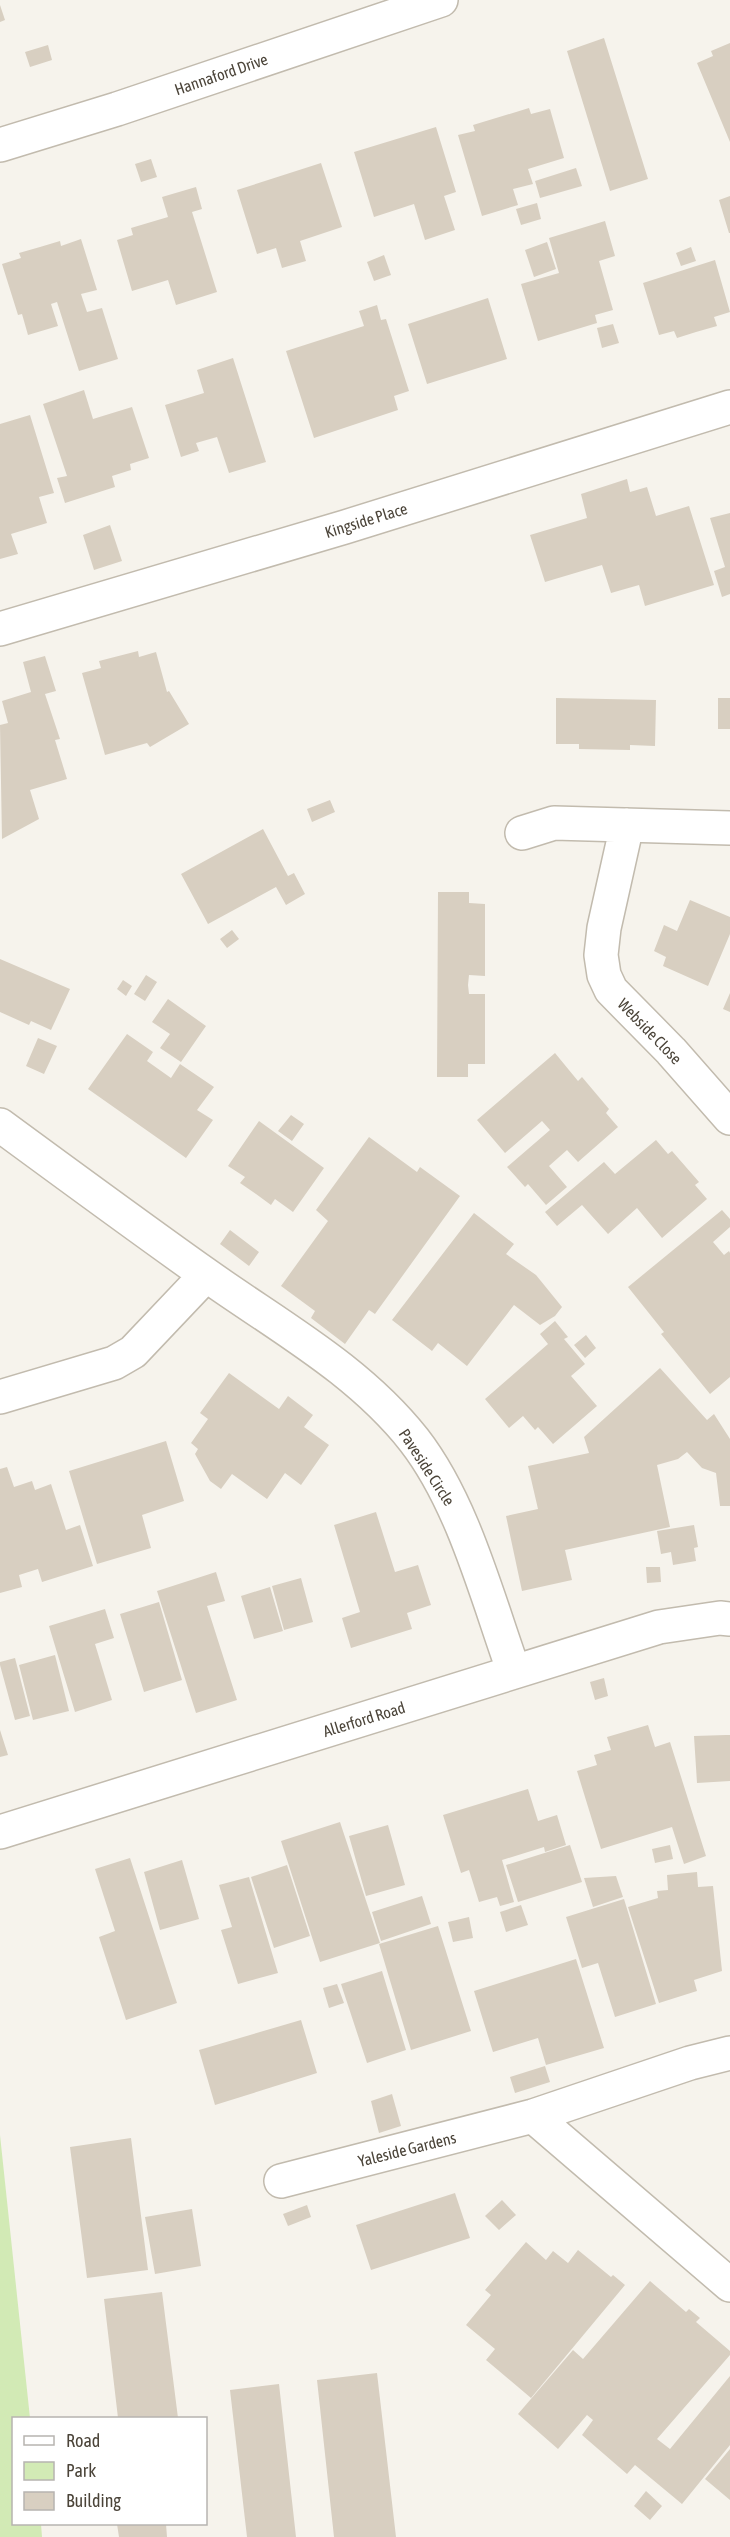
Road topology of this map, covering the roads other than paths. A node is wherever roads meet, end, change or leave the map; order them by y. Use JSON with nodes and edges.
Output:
{"nodes":[{"id":1,"x":441,"y":0,"type":"edge"},
{"id":2,"x":0,"y":145,"type":"edge"},
{"id":3,"x":730,"y":407,"type":"edge"},
{"id":4,"x":0,"y":629,"type":"edge"},
{"id":5,"x":627,"y":825,"type":"junction"},
{"id":6,"x":730,"y":828,"type":"edge"},
{"id":7,"x":522,"y":833,"type":"dead end"},
{"id":8,"x":730,"y":1118,"type":"edge"},
{"id":9,"x":0,"y":1125,"type":"edge"},
{"id":10,"x":206,"y":1275,"type":"junction"},
{"id":11,"x":0,"y":1397,"type":"edge"},
{"id":12,"x":730,"y":1619,"type":"edge"},
{"id":13,"x":514,"y":1672,"type":"junction"},
{"id":14,"x":0,"y":1832,"type":"edge"},
{"id":15,"x":730,"y":2053,"type":"edge"},
{"id":16,"x":533,"y":2116,"type":"junction"},
{"id":17,"x":281,"y":2181,"type":"dead end"},
{"id":18,"x":730,"y":2285,"type":"edge"}],
"edges":[{"from":1,"to":2,"type":"street","name":"Hannaford Drive"},
{"from":3,"to":4,"type":"street","name":"Kingside Place"},
{"from":5,"to":6,"type":"street"},
{"from":5,"to":7,"type":"street"},
{"from":5,"to":8,"type":"street","name":"Webside Close"},
{"from":9,"to":10,"type":"street","name":"Paveside Circle"},
{"from":10,"to":11,"type":"street"},
{"from":10,"to":13,"type":"street","name":"Paveside Circle"},
{"from":12,"to":13,"type":"street","name":"Allerford Road"},
{"from":13,"to":14,"type":"street","name":"Allerford Road"},
{"from":15,"to":16,"type":"street","name":"Yaleside Gardens"},
{"from":16,"to":17,"type":"street","name":"Yaleside Gardens"},
{"from":16,"to":18,"type":"street"}]}
